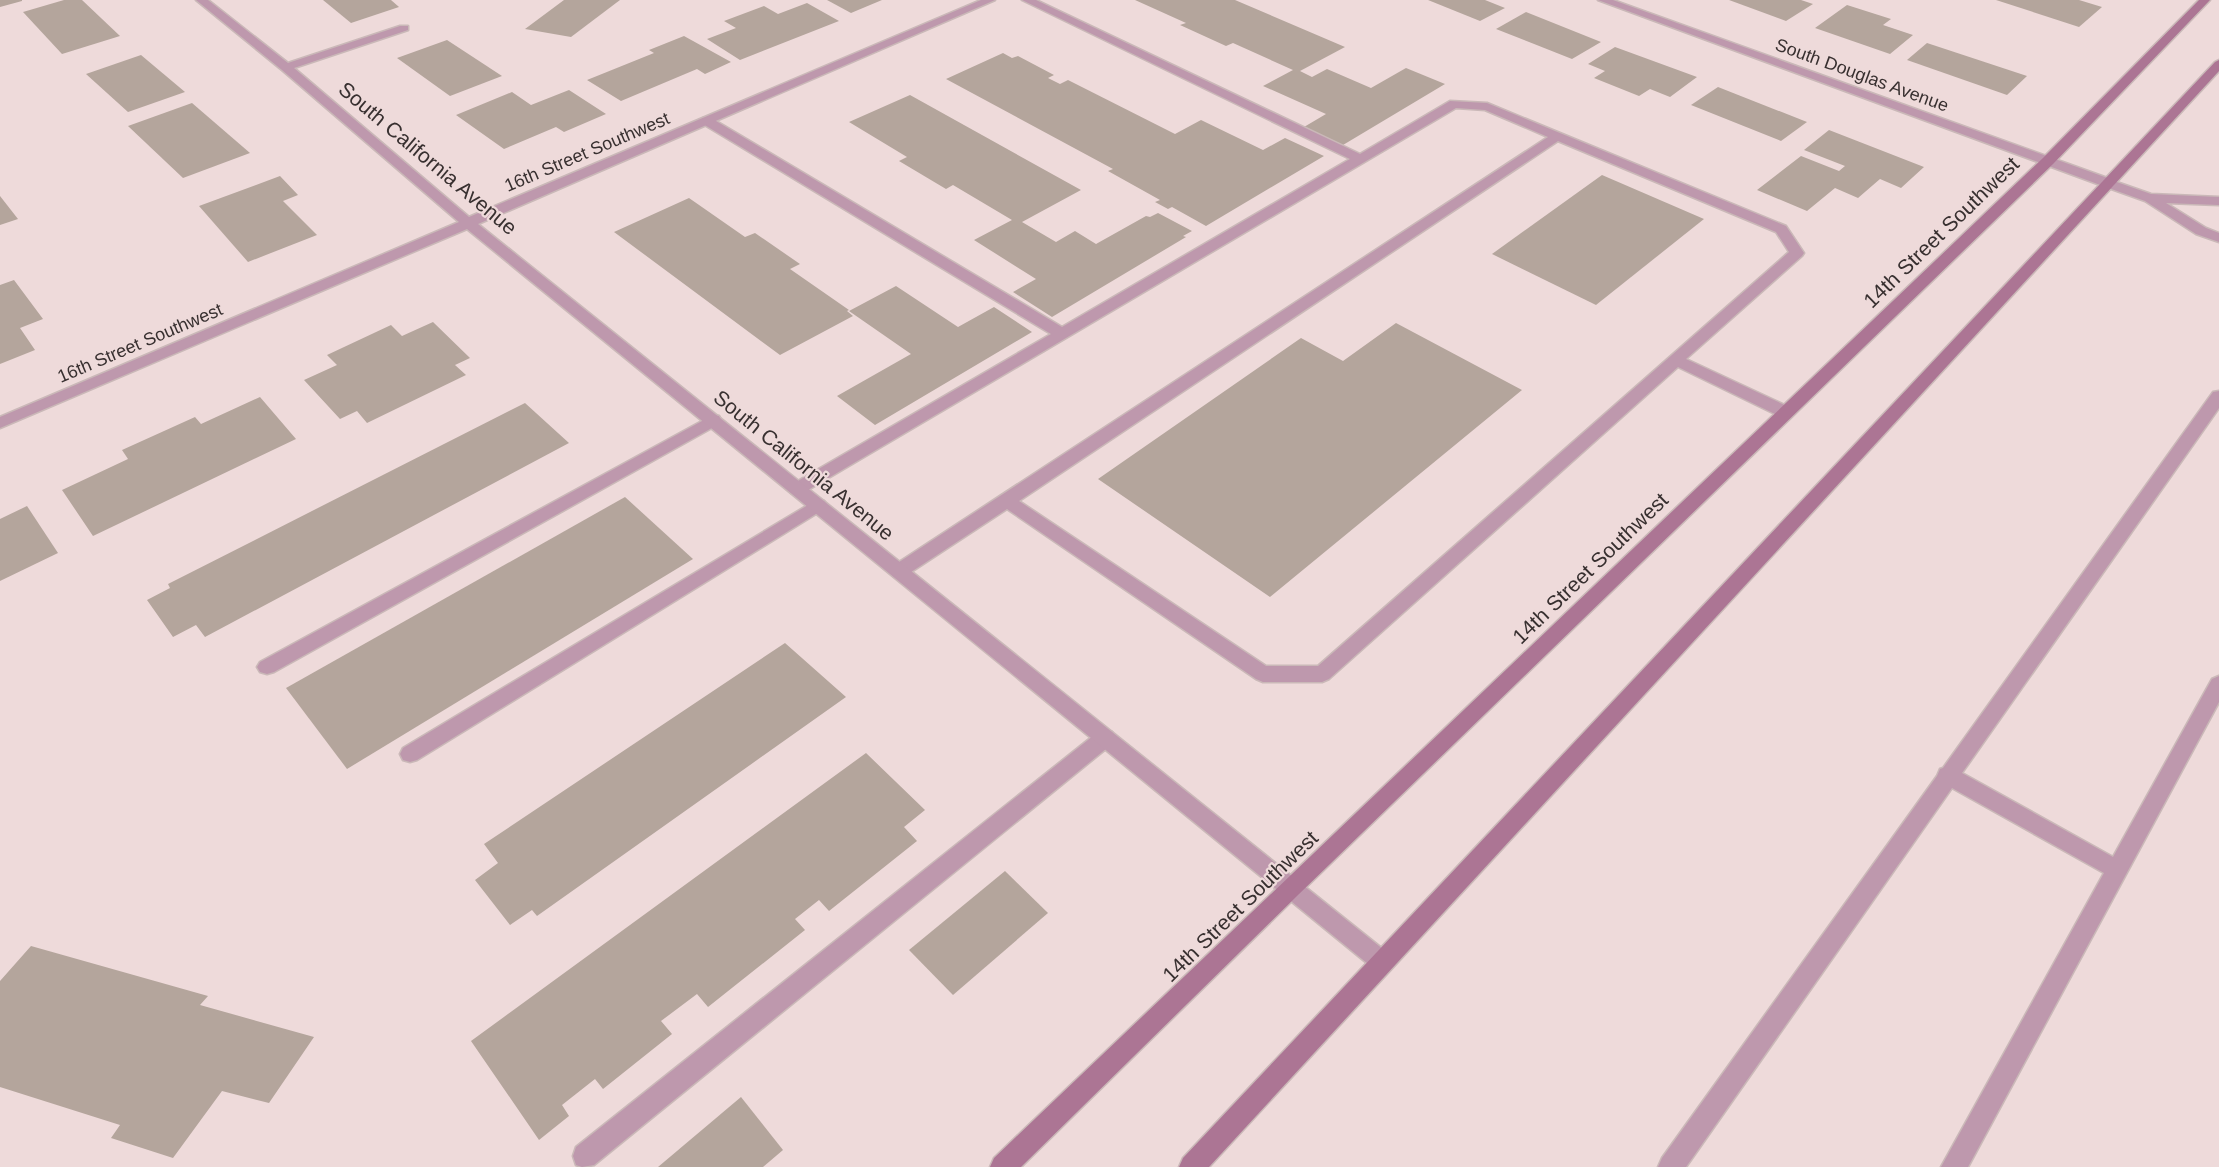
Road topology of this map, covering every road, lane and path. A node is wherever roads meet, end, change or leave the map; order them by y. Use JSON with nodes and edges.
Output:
{"nodes":[{"id":1,"x":201,"y":0,"type":"edge"},
{"id":2,"x":990,"y":0,"type":"edge"},
{"id":3,"x":1027,"y":0,"type":"edge"},
{"id":4,"x":1603,"y":0,"type":"edge"},
{"id":5,"x":2200,"y":1,"type":"edge"},
{"id":6,"x":404,"y":28,"type":"dead end"},
{"id":7,"x":2219,"y":64,"type":"edge"},
{"id":8,"x":286,"y":68,"type":"junction"},
{"id":9,"x":707,"y":121,"type":"junction"},
{"id":10,"x":1557,"y":136,"type":"junction"},
{"id":11,"x":1360,"y":159,"type":"junction"},
{"id":12,"x":2048,"y":161,"type":"junction"},
{"id":13,"x":2108,"y":183,"type":"junction"},
{"id":14,"x":2150,"y":198,"type":"junction"},
{"id":15,"x":2219,"y":201,"type":"edge"},
{"id":16,"x":468,"y":223,"type":"junction"},
{"id":17,"x":2219,"y":238,"type":"edge"},
{"id":18,"x":1062,"y":334,"type":"junction"},
{"id":19,"x":1675,"y":360,"type":"junction"},
{"id":20,"x":2219,"y":396,"type":"edge"},
{"id":21,"x":1785,"y":412,"type":"junction"},
{"id":22,"x":713,"y":420,"type":"junction"},
{"id":23,"x":0,"y":423,"type":"edge"},
{"id":24,"x":797,"y":489,"type":"junction"},
{"id":25,"x":1007,"y":501,"type":"junction"},
{"id":26,"x":818,"y":505,"type":"junction"},
{"id":27,"x":899,"y":571,"type":"junction"},
{"id":28,"x":267,"y":667,"type":"dead end"},
{"id":29,"x":2219,"y":684,"type":"edge"},
{"id":30,"x":1105,"y":738,"type":"junction"},
{"id":31,"x":410,"y":753,"type":"dead end"},
{"id":32,"x":1947,"y":776,"type":"junction"},
{"id":33,"x":2117,"y":870,"type":"junction"},
{"id":34,"x":1290,"y":888,"type":"junction"},
{"id":35,"x":1381,"y":961,"type":"junction"},
{"id":36,"x":585,"y":1156,"type":"dead end"},
{"id":37,"x":1003,"y":1167,"type":"edge"},
{"id":38,"x":1192,"y":1167,"type":"edge"},
{"id":39,"x":1671,"y":1167,"type":"edge"},
{"id":40,"x":1954,"y":1167,"type":"edge"}],
"edges":[{"from":1,"to":8,"type":"street","name":"South California Avenue"},
{"from":2,"to":9,"type":"street","name":"16th Street Southwest"},
{"from":3,"to":11,"type":"street"},
{"from":4,"to":12,"type":"street","name":"South Douglas Avenue"},
{"from":5,"to":12,"type":"main road","name":"14th Street Southwest"},
{"from":6,"to":8,"type":"street"},
{"from":7,"to":13,"type":"main road"},
{"from":8,"to":16,"type":"street","name":"South California Avenue"},
{"from":9,"to":16,"type":"street","name":"16th Street Southwest"},
{"from":9,"to":18,"type":"street"},
{"from":10,"to":11,"type":"street"},
{"from":10,"to":19,"type":"street"},
{"from":10,"to":25,"type":"street"},
{"from":11,"to":18,"type":"street"},
{"from":12,"to":13,"type":"street","name":"South Douglas Avenue"},
{"from":12,"to":21,"type":"main road","name":"14th Street Southwest"},
{"from":13,"to":14,"type":"street","name":"South Douglas Avenue"},
{"from":13,"to":35,"type":"main road"},
{"from":14,"to":15,"type":"street"},
{"from":14,"to":17,"type":"street"},
{"from":16,"to":22,"type":"street","name":"South California Avenue"},
{"from":16,"to":23,"type":"street","name":"16th Street Southwest"},
{"from":18,"to":24,"type":"street"},
{"from":19,"to":21,"type":"street"},
{"from":19,"to":25,"type":"street"},
{"from":20,"to":32,"type":"street"},
{"from":21,"to":34,"type":"main road","name":"14th Street Southwest"},
{"from":22,"to":24,"type":"street","name":"South California Avenue"},
{"from":22,"to":28,"type":"street"},
{"from":24,"to":26,"type":"street","name":"South California Avenue"},
{"from":25,"to":27,"type":"street"},
{"from":26,"to":27,"type":"street","name":"South California Avenue"},
{"from":26,"to":31,"type":"street"},
{"from":27,"to":30,"type":"street","name":"South California Avenue"},
{"from":29,"to":33,"type":"street"},
{"from":30,"to":34,"type":"street","name":"South California Avenue"},
{"from":30,"to":36,"type":"street"},
{"from":32,"to":33,"type":"street"},
{"from":32,"to":39,"type":"street"},
{"from":33,"to":40,"type":"street"},
{"from":34,"to":35,"type":"street","name":"South California Avenue"},
{"from":34,"to":37,"type":"main road","name":"14th Street Southwest"},
{"from":35,"to":38,"type":"main road"}]}
